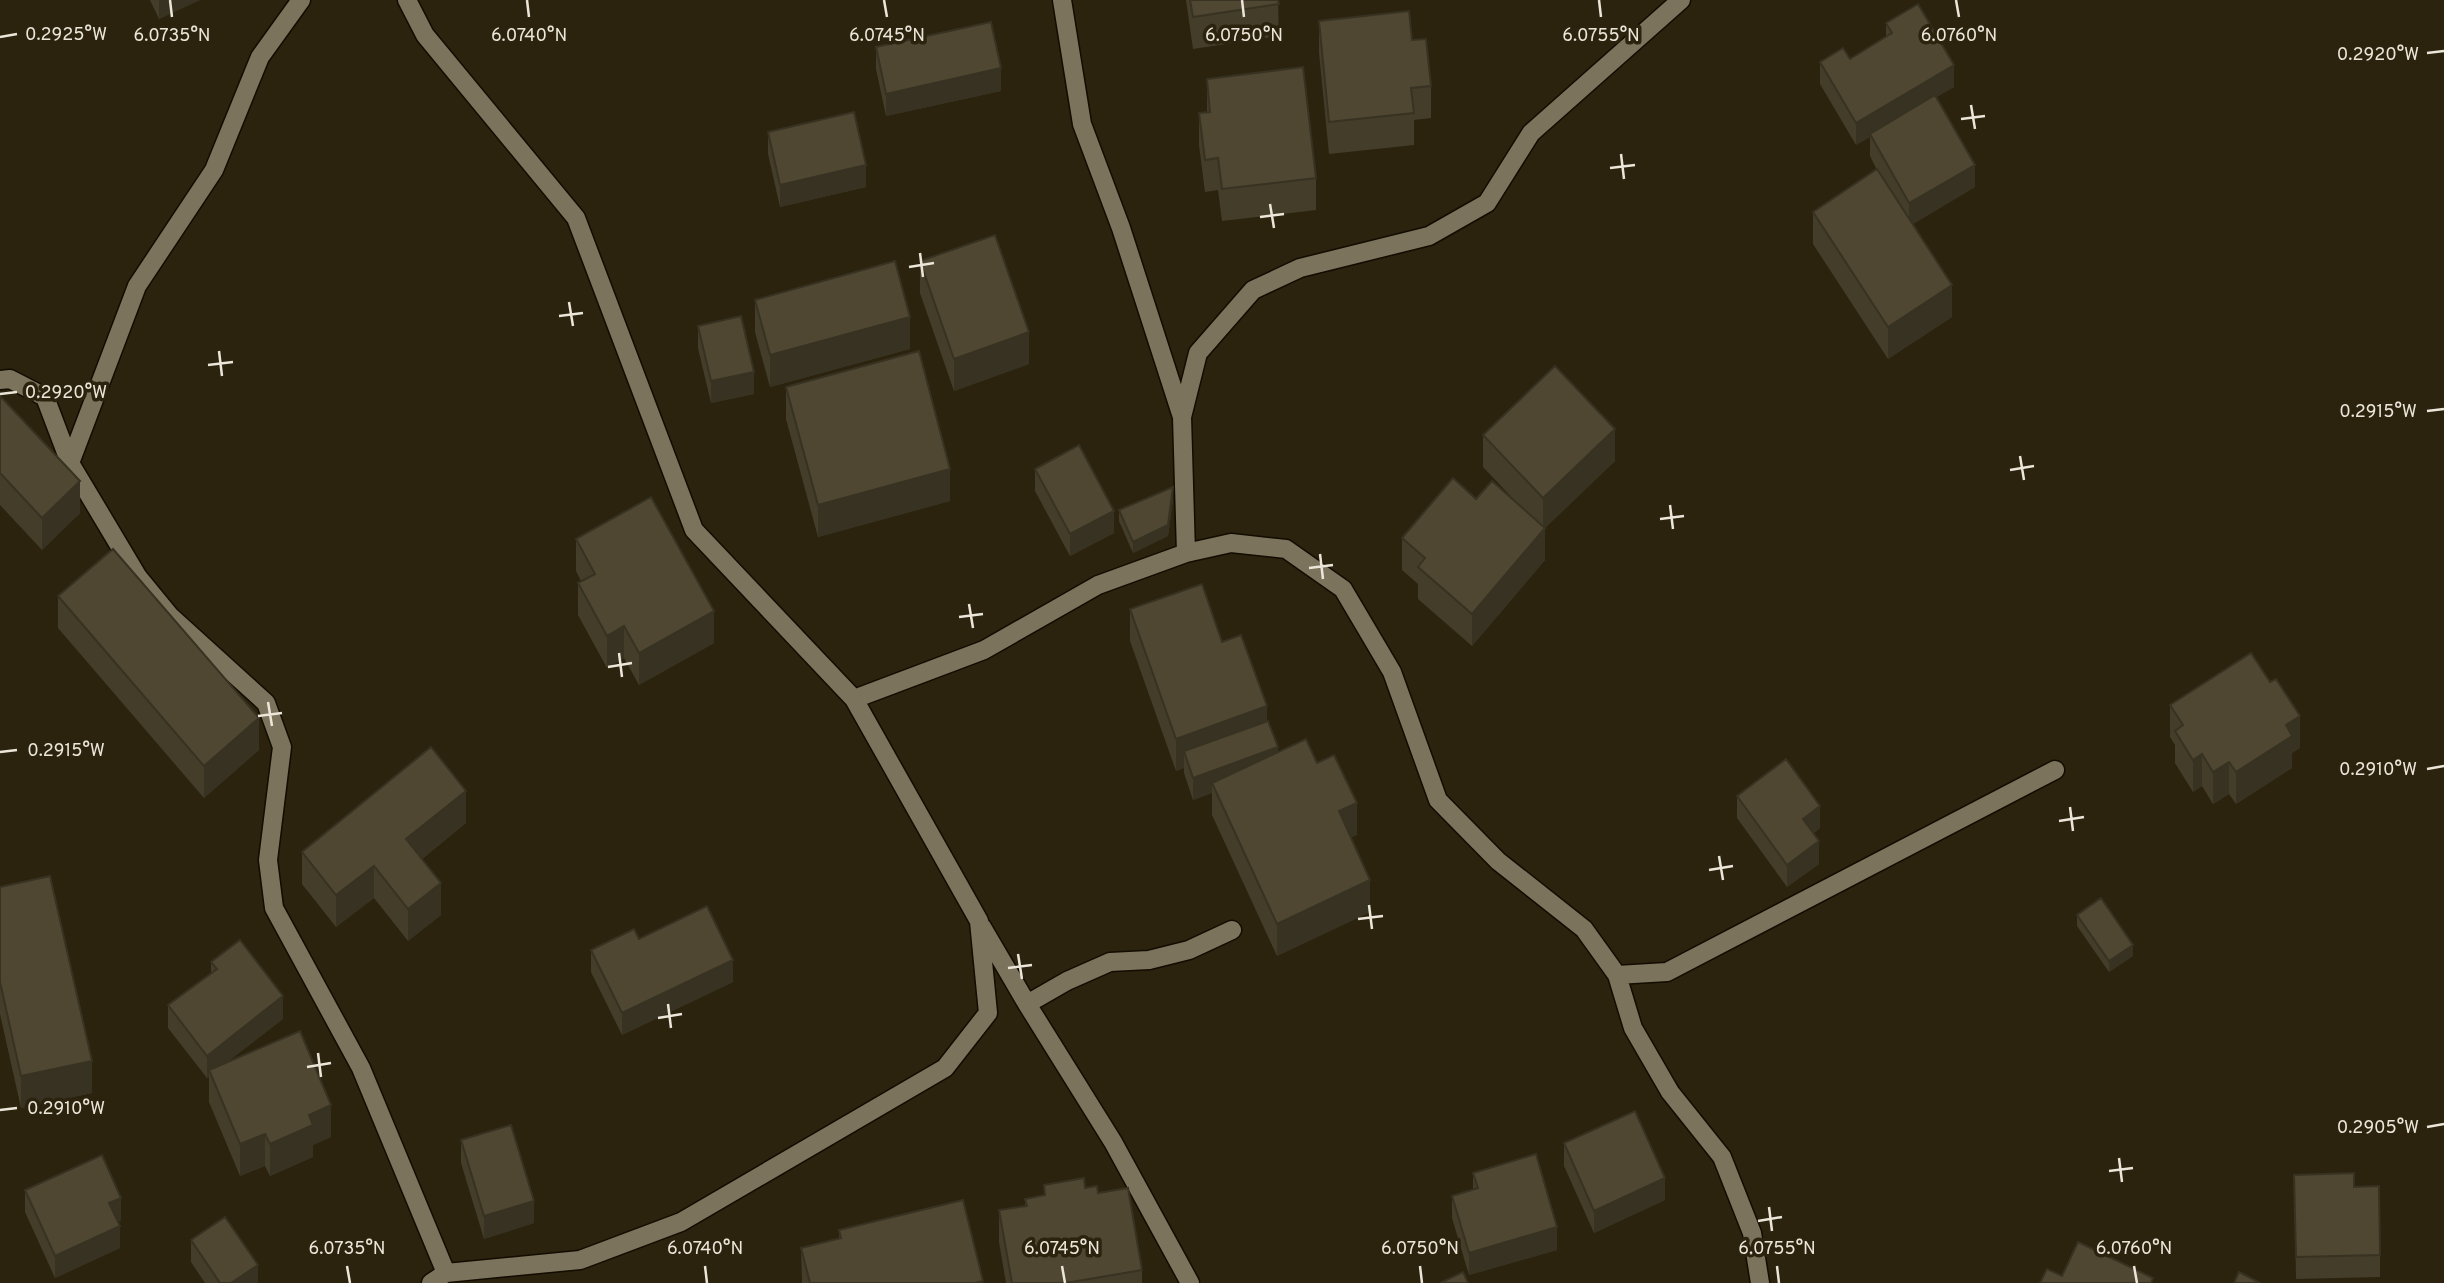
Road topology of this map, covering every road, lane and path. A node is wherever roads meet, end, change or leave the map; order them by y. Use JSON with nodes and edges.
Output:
{"nodes":[{"id":1,"x":301,"y":0,"type":"edge"},
{"id":2,"x":407,"y":0,"type":"edge"},
{"id":3,"x":1062,"y":0,"type":"edge"},
{"id":4,"x":1681,"y":0,"type":"edge"},
{"id":5,"x":0,"y":380,"type":"edge"},
{"id":6,"x":1182,"y":417,"type":"junction"},
{"id":7,"x":70,"y":463,"type":"junction"},
{"id":8,"x":1186,"y":553,"type":"junction"},
{"id":9,"x":854,"y":699,"type":"junction"},
{"id":10,"x":2055,"y":770,"type":"dead end"},
{"id":11,"x":979,"y":921,"type":"junction"},
{"id":12,"x":1232,"y":930,"type":"dead end"},
{"id":13,"x":1617,"y":975,"type":"junction"},
{"id":14,"x":1027,"y":1004,"type":"junction"},
{"id":15,"x":438,"y":1278,"type":"edge"},
{"id":16,"x":1190,"y":1283,"type":"edge"},
{"id":17,"x":1760,"y":1283,"type":"edge"}],
"edges":[{"from":1,"to":7,"type":"street"},
{"from":2,"to":9,"type":"street"},
{"from":3,"to":6,"type":"street"},
{"from":4,"to":6,"type":"street"},
{"from":5,"to":7,"type":"street"},
{"from":6,"to":8,"type":"street"},
{"from":7,"to":15,"type":"street"},
{"from":8,"to":9,"type":"street"},
{"from":8,"to":13,"type":"street"},
{"from":9,"to":11,"type":"street"},
{"from":10,"to":13,"type":"street"},
{"from":11,"to":14,"type":"street"},
{"from":11,"to":15,"type":"street"},
{"from":12,"to":14,"type":"street"},
{"from":13,"to":17,"type":"street"},
{"from":14,"to":16,"type":"street"}]}
